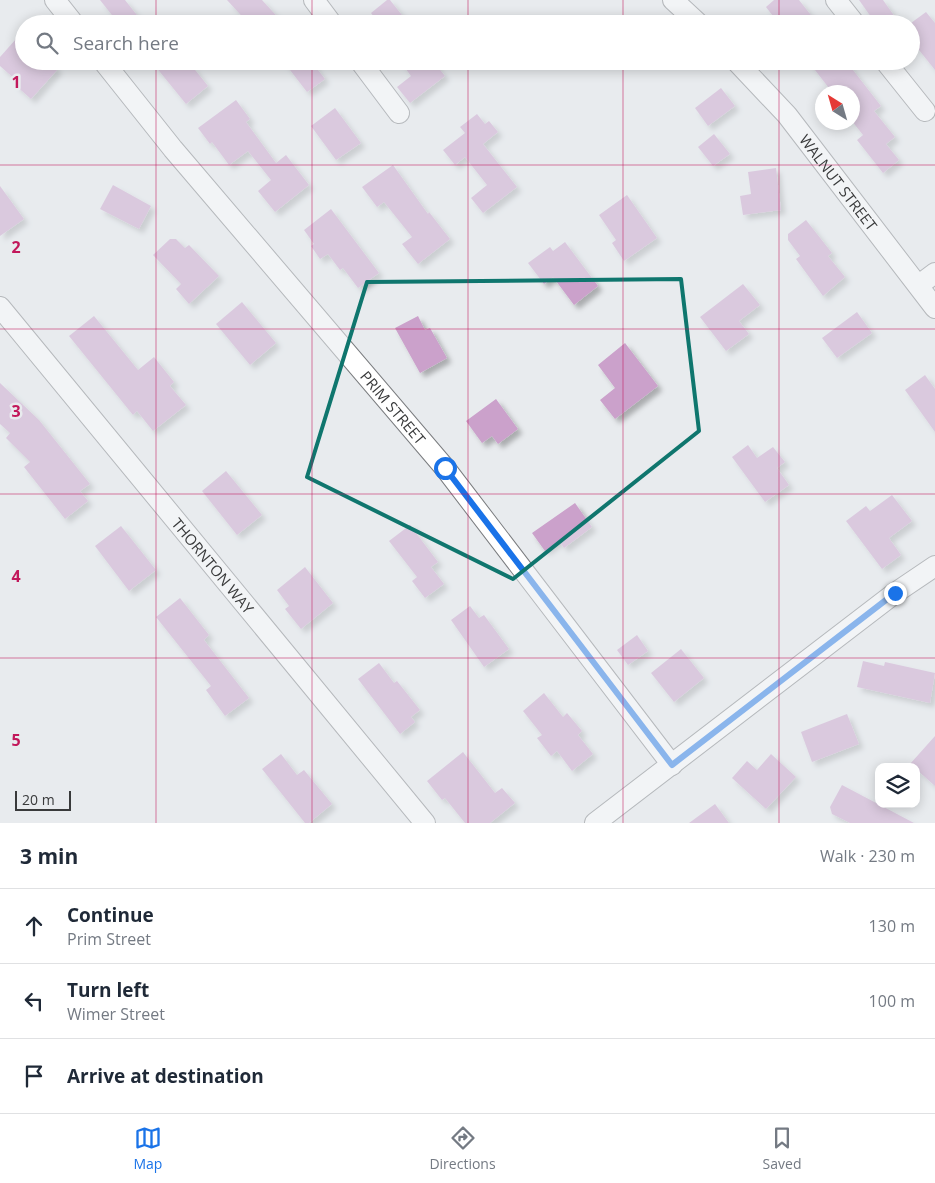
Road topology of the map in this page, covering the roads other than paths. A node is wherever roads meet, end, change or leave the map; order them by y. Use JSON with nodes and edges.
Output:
{"nodes":[{"id":1,"x":55,"y":0,"type":"edge"},
{"id":2,"x":314,"y":0,"type":"edge"},
{"id":3,"x":673,"y":0,"type":"edge"},
{"id":4,"x":836,"y":0,"type":"edge"},
{"id":5,"x":67,"y":15,"type":"edge"},
{"id":6,"x":325,"y":15,"type":"edge"},
{"id":7,"x":689,"y":15,"type":"edge"},
{"id":8,"x":848,"y":15,"type":"edge"},
{"id":9,"x":110,"y":70,"type":"edge"},
{"id":10,"x":367,"y":70,"type":"edge"},
{"id":11,"x":744,"y":70,"type":"edge"},
{"id":12,"x":893,"y":70,"type":"edge"},
{"id":13,"x":925,"y":111,"type":"dead end"},
{"id":14,"x":399,"y":113,"type":"dead end"},
{"id":15,"x":927,"y":279,"type":"edge"},
{"id":16,"x":0,"y":307,"type":"edge"},
{"id":17,"x":935,"y":308,"type":"edge"},
{"id":18,"x":935,"y":566,"type":"edge"},
{"id":19,"x":672,"y":765,"type":"junction"},
{"id":20,"x":426,"y":823,"type":"edge"},
{"id":21,"x":595,"y":823,"type":"edge"}],
"edges":[{"from":1,"to":5,"type":"street"},
{"from":2,"to":6,"type":"street"},
{"from":3,"to":7,"type":"street"},
{"from":4,"to":8,"type":"street"},
{"from":9,"to":19,"type":"street","name":"PRIM STREET"},
{"from":10,"to":14,"type":"street"},
{"from":11,"to":15,"type":"street","name":"WALNUT STREET"},
{"from":12,"to":13,"type":"street"},
{"from":15,"to":17,"type":"street","name":"WALNUT STREET"},
{"from":16,"to":20,"type":"street","name":"THORNTON WAY"},
{"from":18,"to":19,"type":"street"},
{"from":19,"to":21,"type":"street"}]}
